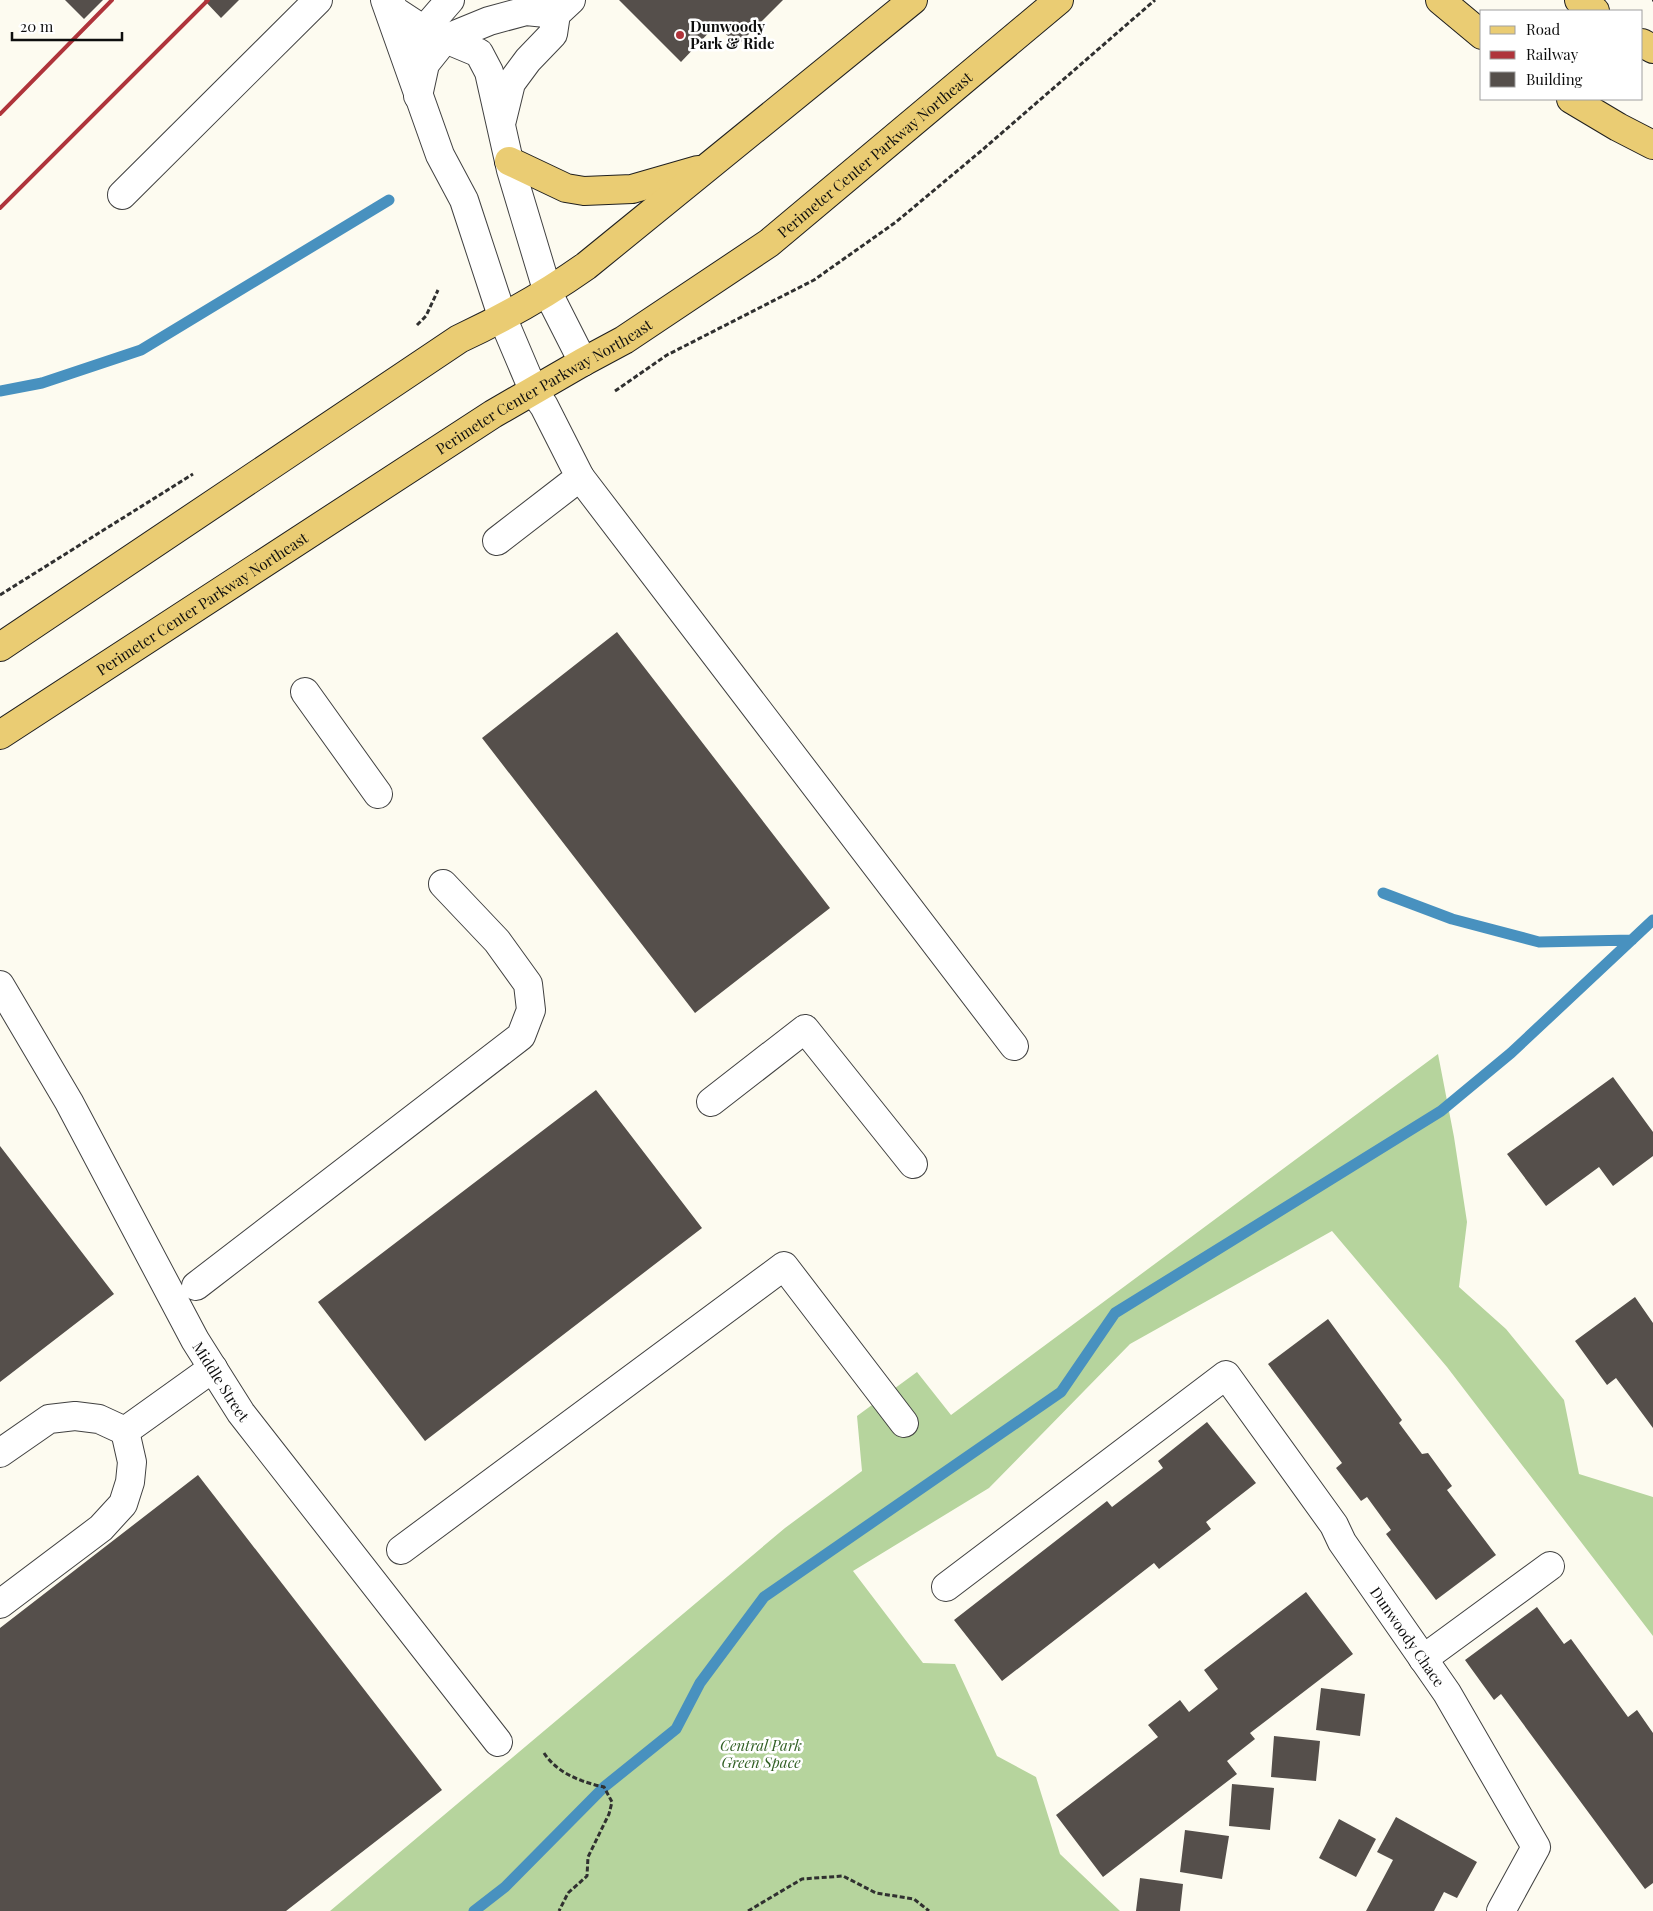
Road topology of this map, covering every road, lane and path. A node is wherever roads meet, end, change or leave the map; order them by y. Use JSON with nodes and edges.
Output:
{"nodes":[{"id":1,"x":318,"y":0,"type":"edge"},
{"id":2,"x":387,"y":0,"type":"edge"},
{"id":3,"x":450,"y":0,"type":"edge"},
{"id":4,"x":913,"y":0,"type":"edge"},
{"id":5,"x":1059,"y":0,"type":"edge"},
{"id":6,"x":1155,"y":0,"type":"edge"},
{"id":7,"x":1440,"y":0,"type":"edge"},
{"id":8,"x":1579,"y":0,"type":"edge"},
{"id":9,"x":564,"y":7,"type":"edge"},
{"id":10,"x":1594,"y":10,"type":"edge"},
{"id":11,"x":1480,"y":33,"type":"edge"},
{"id":12,"x":435,"y":34,"type":"junction"},
{"id":13,"x":406,"y":62,"type":"junction"},
{"id":14,"x":418,"y":96,"type":"junction"},
{"id":15,"x":1573,"y":100,"type":"edge"},
{"id":16,"x":501,"y":124,"type":"junction"},
{"id":17,"x":1653,"y":144,"type":"edge"},
{"id":18,"x":509,"y":161,"type":"junction"},
{"id":19,"x":709,"y":166,"type":"junction"},
{"id":20,"x":122,"y":195,"type":"dead end"},
{"id":21,"x":438,"y":290,"type":"dead end"},
{"id":22,"x":548,"y":293,"type":"junction"},
{"id":23,"x":503,"y":319,"type":"junction"},
{"id":24,"x":410,"y":330,"type":"dead end"},
{"id":25,"x":583,"y":362,"type":"junction"},
{"id":26,"x":615,"y":391,"type":"dead end"},
{"id":27,"x":534,"y":392,"type":"junction"},
{"id":28,"x":197,"y":472,"type":"dead end"},
{"id":29,"x":580,"y":477,"type":"junction"},
{"id":30,"x":497,"y":541,"type":"dead end"},
{"id":31,"x":0,"y":595,"type":"edge"},
{"id":32,"x":0,"y":646,"type":"edge"},
{"id":33,"x":305,"y":692,"type":"dead end"},
{"id":34,"x":0,"y":735,"type":"edge"},
{"id":35,"x":378,"y":794,"type":"dead end"},
{"id":36,"x":443,"y":884,"type":"dead end"},
{"id":37,"x":0,"y":985,"type":"edge"},
{"id":38,"x":1014,"y":1046,"type":"dead end"},
{"id":39,"x":711,"y":1102,"type":"dead end"},
{"id":40,"x":913,"y":1164,"type":"dead end"},
{"id":41,"x":196,"y":1286,"type":"dead end"},
{"id":42,"x":213,"y":1368,"type":"junction"},
{"id":43,"x":904,"y":1423,"type":"dead end"},
{"id":44,"x":125,"y":1431,"type":"junction"},
{"id":45,"x":0,"y":1452,"type":"edge"},
{"id":46,"x":401,"y":1550,"type":"dead end"},
{"id":47,"x":1550,"y":1566,"type":"dead end"},
{"id":48,"x":946,"y":1587,"type":"dead end"},
{"id":49,"x":0,"y":1604,"type":"edge"},
{"id":50,"x":1423,"y":1659,"type":"junction"},
{"id":51,"x":498,"y":1742,"type":"dead end"},
{"id":52,"x":544,"y":1753,"type":"dead end"},
{"id":53,"x":559,"y":1911,"type":"edge"},
{"id":54,"x":748,"y":1911,"type":"edge"},
{"id":55,"x":929,"y":1911,"type":"edge"},
{"id":56,"x":1501,"y":1911,"type":"edge"}],
"edges":[{"from":1,"to":20,"type":"street"},
{"from":2,"to":12,"type":"street"},
{"from":2,"to":13,"type":"street"},
{"from":3,"to":12,"type":"street"},
{"from":4,"to":19,"type":"main road"},
{"from":5,"to":25,"type":"main road","name":"Perimeter Center Parkway Northeast"},
{"from":6,"to":26,"type":"path"},
{"from":7,"to":11,"type":"main road"},
{"from":8,"to":10,"type":"main road"},
{"from":9,"to":12,"type":"street"},
{"from":9,"to":16,"type":"street"},
{"from":12,"to":13,"type":"street"},
{"from":12,"to":14,"type":"street"},
{"from":12,"to":16,"type":"street"},
{"from":13,"to":14,"type":"street"},
{"from":14,"to":23,"type":"street"},
{"from":15,"to":17,"type":"main road"},
{"from":16,"to":18,"type":"street"},
{"from":18,"to":19,"type":"main road"},
{"from":18,"to":22,"type":"street"},
{"from":19,"to":22,"type":"main road"},
{"from":21,"to":24,"type":"path"},
{"from":22,"to":23,"type":"main road"},
{"from":22,"to":25,"type":"street"},
{"from":23,"to":27,"type":"street"},
{"from":23,"to":32,"type":"main road"},
{"from":25,"to":27,"type":"main road","name":"Perimeter Center Parkway Northeast"},
{"from":27,"to":29,"type":"street"},
{"from":27,"to":34,"type":"main road","name":"Perimeter Center Parkway Northeast"},
{"from":28,"to":31,"type":"path"},
{"from":29,"to":30,"type":"street"},
{"from":29,"to":38,"type":"street"},
{"from":33,"to":35,"type":"street"},
{"from":36,"to":41,"type":"street"},
{"from":37,"to":42,"type":"street","name":"Middle Street"},
{"from":39,"to":40,"type":"street"},
{"from":42,"to":44,"type":"street"},
{"from":42,"to":51,"type":"street","name":"Middle Street"},
{"from":43,"to":46,"type":"street"},
{"from":44,"to":45,"type":"street"},
{"from":44,"to":49,"type":"street"},
{"from":47,"to":50,"type":"street"},
{"from":48,"to":50,"type":"street","name":"Dunwoody Chace"},
{"from":50,"to":56,"type":"street","name":"Dunwoody Chace"},
{"from":52,"to":53,"type":"path"},
{"from":54,"to":55,"type":"path"}]}
